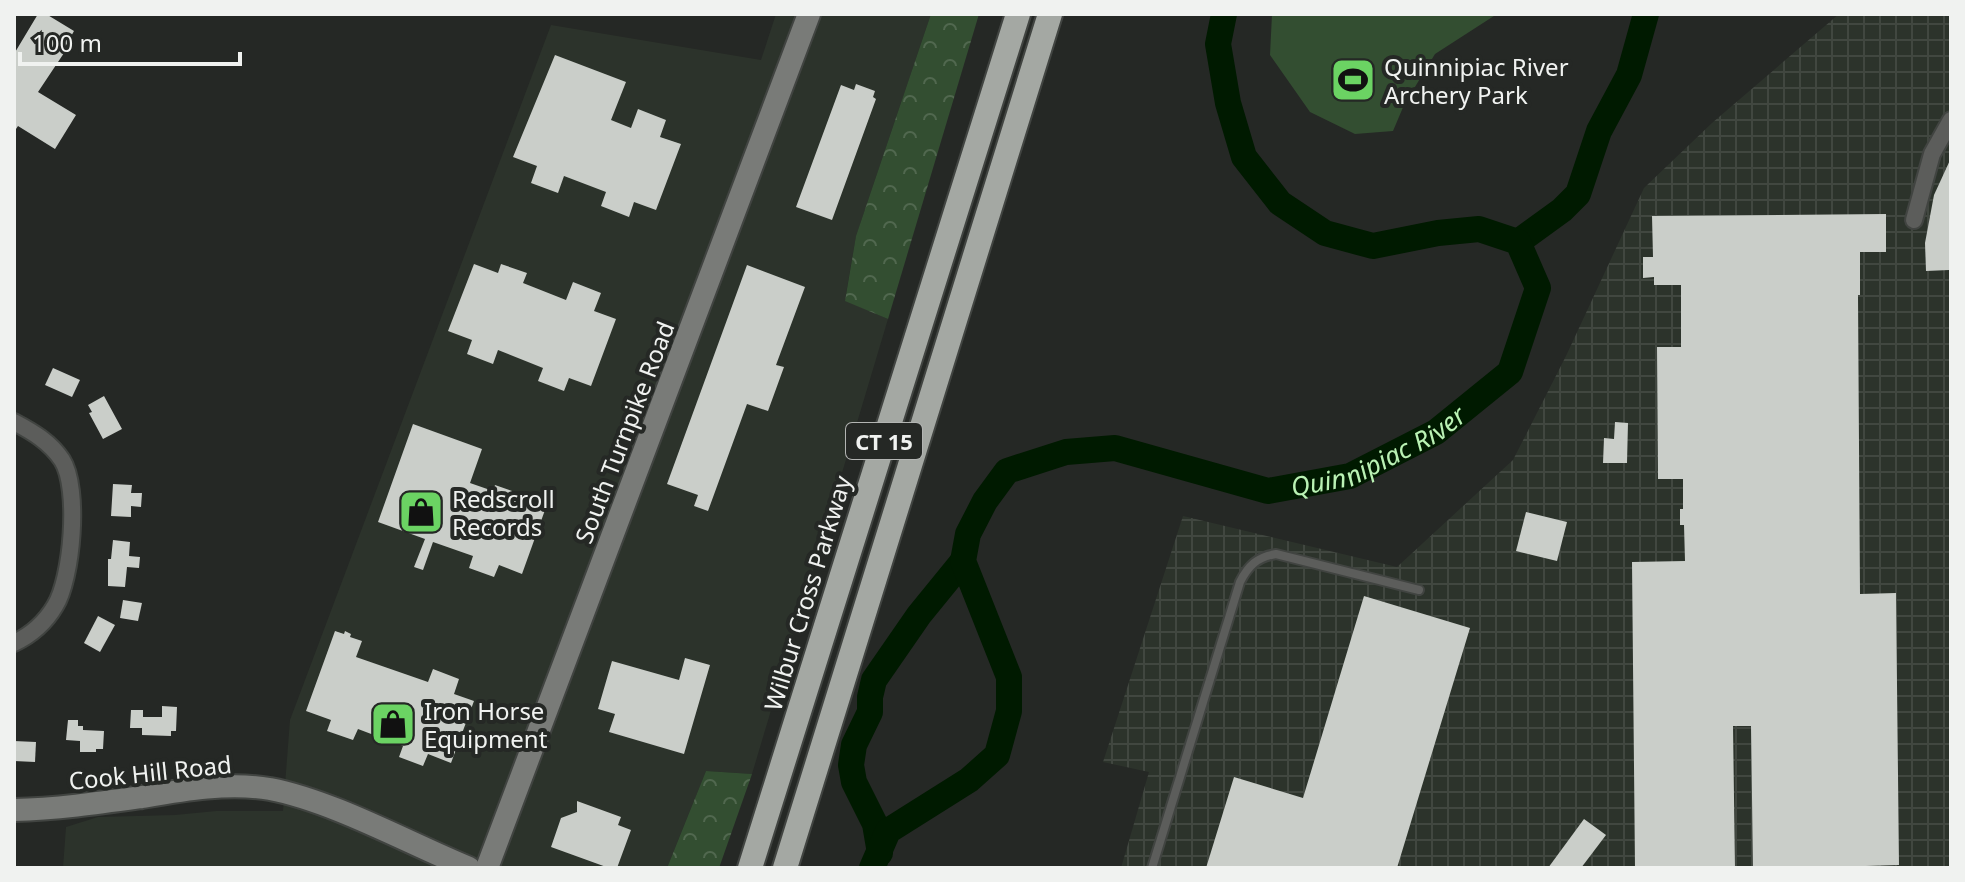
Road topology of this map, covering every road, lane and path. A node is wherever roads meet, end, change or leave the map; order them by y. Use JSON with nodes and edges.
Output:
{"nodes":[{"id":1,"x":809,"y":14,"type":"edge"},
{"id":2,"x":1018,"y":14,"type":"edge"},
{"id":3,"x":1050,"y":14,"type":"edge"},
{"id":4,"x":1951,"y":120,"type":"edge"},
{"id":5,"x":1914,"y":220,"type":"dead end"},
{"id":6,"x":14,"y":422,"type":"edge"},
{"id":7,"x":1419,"y":590,"type":"dead end"},
{"id":8,"x":14,"y":643,"type":"edge"},
{"id":9,"x":14,"y":810,"type":"edge"},
{"id":10,"x":469,"y":868,"type":"edge"},
{"id":11,"x":487,"y":868,"type":"edge"},
{"id":12,"x":750,"y":868,"type":"edge"},
{"id":13,"x":785,"y":868,"type":"edge"},
{"id":14,"x":1152,"y":868,"type":"edge"}],
"edges":[{"from":1,"to":11,"type":"main road","name":"South Turnpike Road"},
{"from":2,"to":12,"type":"highway","name":"Wilbur Cross Parkway","number":"CT 15"},
{"from":3,"to":13,"type":"highway","number":"CT 15"},
{"from":4,"to":5,"type":"street"},
{"from":6,"to":8,"type":"street"},
{"from":7,"to":14,"type":"lane"},
{"from":9,"to":10,"type":"main road","name":"Cook Hill Road"}]}
